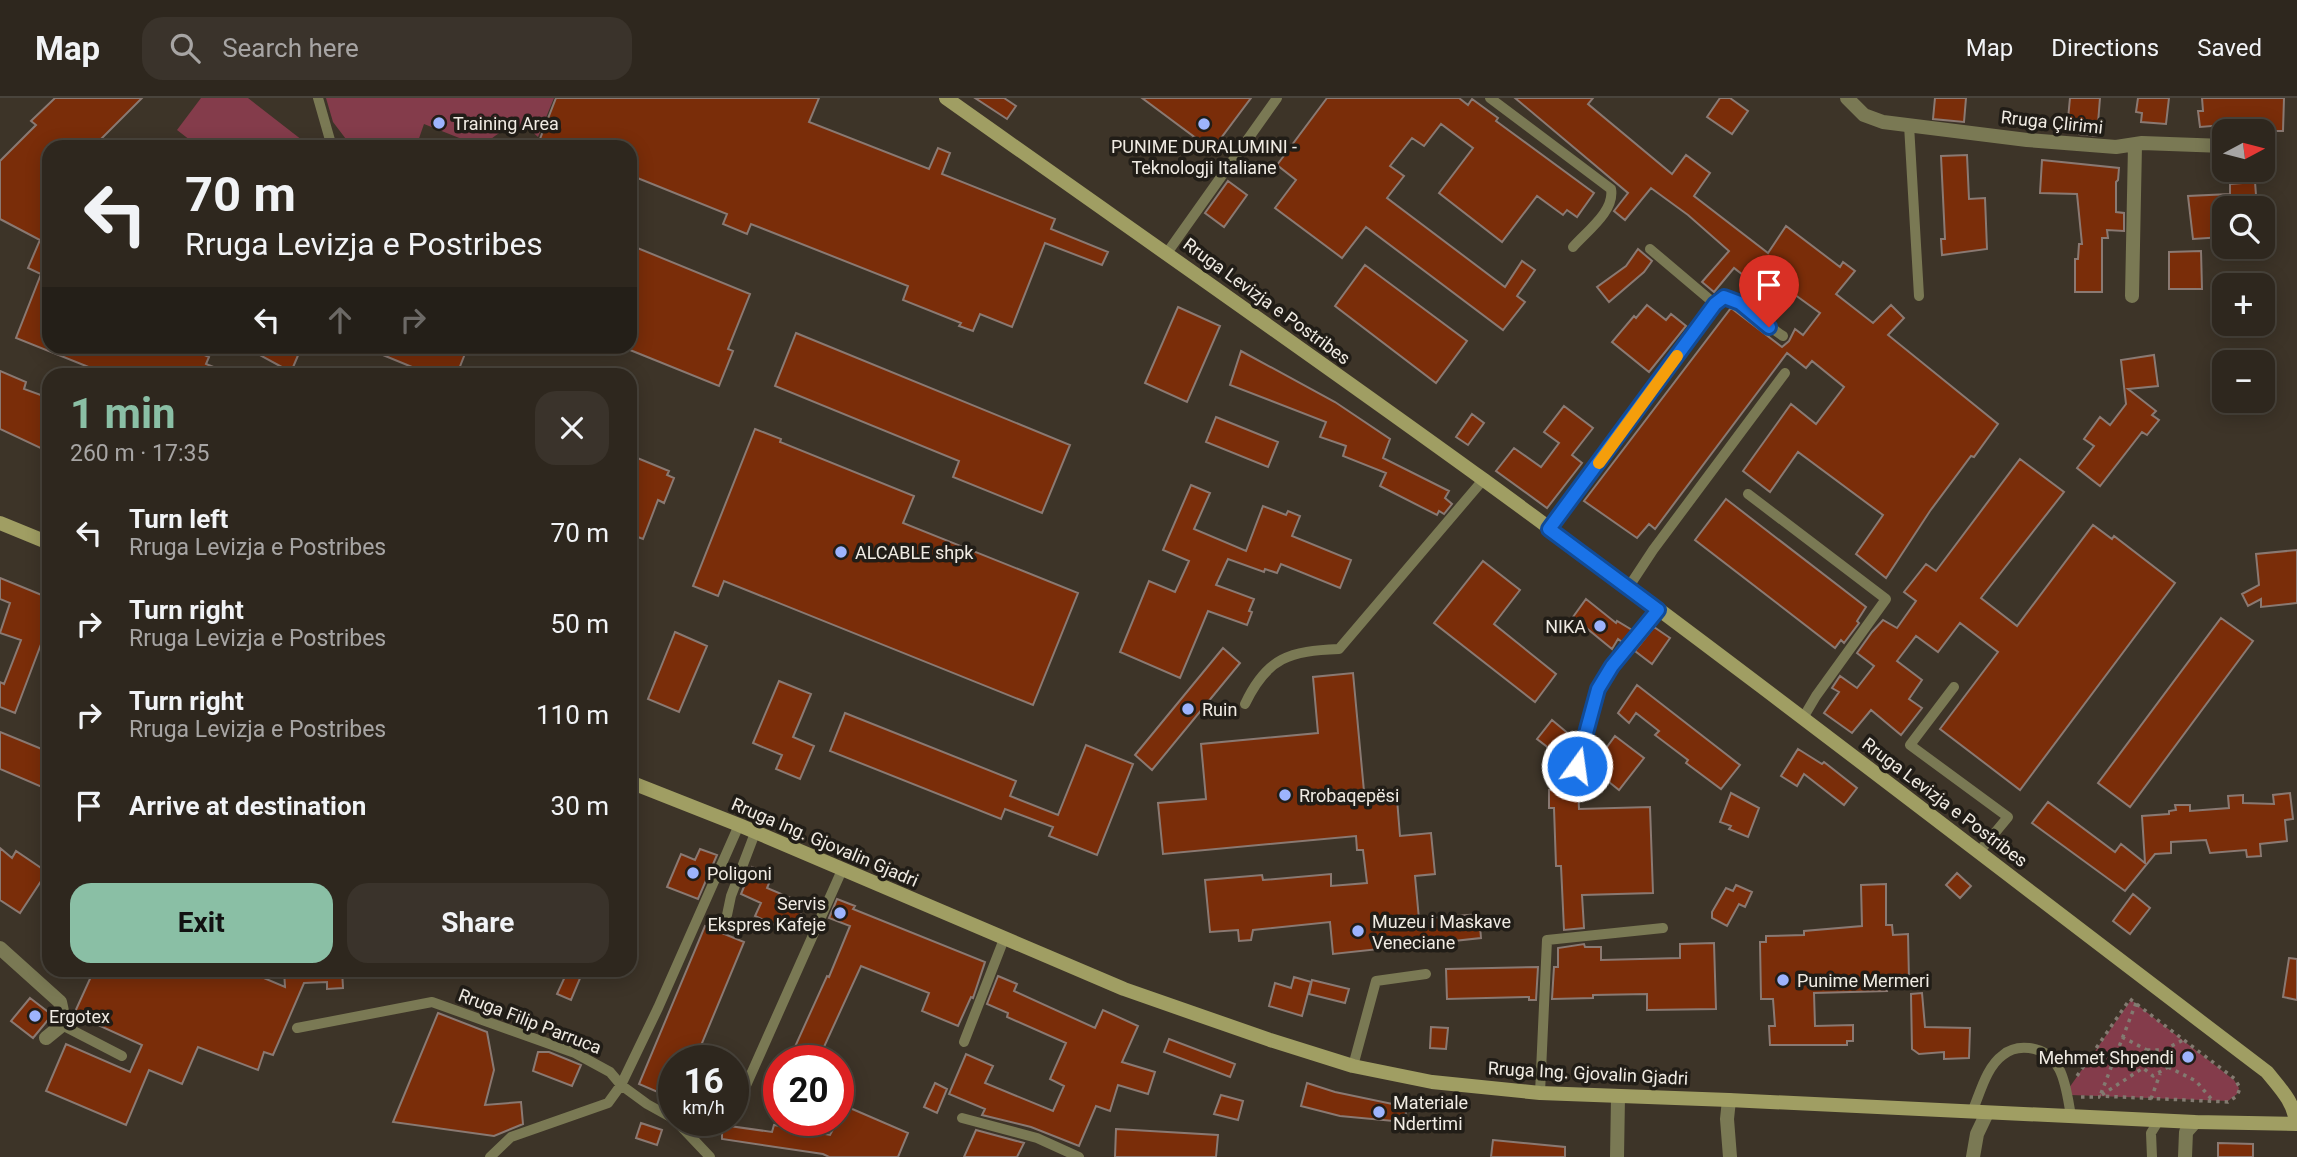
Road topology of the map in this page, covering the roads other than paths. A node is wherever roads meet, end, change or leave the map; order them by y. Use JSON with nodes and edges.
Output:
{"nodes":[{"id":1,"x":318,"y":98,"type":"edge"},
{"id":2,"x":946,"y":98,"type":"edge"},
{"id":3,"x":1276,"y":98,"type":"edge"},
{"id":4,"x":1490,"y":98,"type":"edge"},
{"id":5,"x":1847,"y":98,"type":"edge"},
{"id":6,"x":963,"y":103,"type":"edge"},
{"id":7,"x":1909,"y":125,"type":"junction"},
{"id":8,"x":330,"y":140,"type":"edge"},
{"id":9,"x":2135,"y":145,"type":"junction"},
{"id":10,"x":2212,"y":146,"type":"edge"},
{"id":11,"x":1573,"y":247,"type":"dead end"},
{"id":12,"x":1650,"y":249,"type":"dead end"},
{"id":13,"x":1167,"y":253,"type":"junction"},
{"id":14,"x":1919,"y":296,"type":"dead end"},
{"id":15,"x":2132,"y":296,"type":"dead end"},
{"id":16,"x":1715,"y":304,"type":"junction"},
{"id":17,"x":1783,"y":336,"type":"dead end"},
{"id":18,"x":1785,"y":373,"type":"dead end"},
{"id":19,"x":1483,"y":480,"type":"junction"},
{"id":20,"x":1748,"y":494,"type":"dead end"},
{"id":21,"x":0,"y":523,"type":"edge"},
{"id":22,"x":1549,"y":529,"type":"junction"},
{"id":23,"x":42,"y":540,"type":"edge"},
{"id":24,"x":1628,"y":588,"type":"junction"},
{"id":25,"x":1658,"y":610,"type":"junction"},
{"id":26,"x":1954,"y":687,"type":"dead end"},
{"id":27,"x":1245,"y":704,"type":"dead end"},
{"id":28,"x":1803,"y":718,"type":"junction"},
{"id":29,"x":1577,"y":766,"type":"dead end"},
{"id":30,"x":637,"y":785,"type":"edge"},
{"id":31,"x":738,"y":825,"type":"junction"},
{"id":32,"x":755,"y":833,"type":"junction"},
{"id":33,"x":1979,"y":852,"type":"junction"},
{"id":34,"x":842,"y":870,"type":"junction"},
{"id":35,"x":727,"y":915,"type":"dead end"},
{"id":36,"x":1663,"y":928,"type":"dead end"},
{"id":37,"x":1004,"y":939,"type":"junction"},
{"id":38,"x":0,"y":948,"type":"edge"},
{"id":39,"x":1426,"y":974,"type":"dead end"},
{"id":40,"x":62,"y":1025,"type":"junction"},
{"id":41,"x":298,"y":1028,"type":"dead end"},
{"id":42,"x":46,"y":1038,"type":"dead end"},
{"id":43,"x":964,"y":1042,"type":"dead end"},
{"id":44,"x":122,"y":1056,"type":"dead end"},
{"id":45,"x":1353,"y":1066,"type":"junction"},
{"id":46,"x":749,"y":1079,"type":"edge"},
{"id":47,"x":621,"y":1085,"type":"junction"},
{"id":48,"x":1540,"y":1093,"type":"junction"},
{"id":49,"x":1618,"y":1097,"type":"junction"},
{"id":50,"x":1729,"y":1100,"type":"junction"},
{"id":51,"x":658,"y":1110,"type":"edge"},
{"id":52,"x":1979,"y":1112,"type":"junction"},
{"id":53,"x":2071,"y":1116,"type":"junction"},
{"id":54,"x":962,"y":1118,"type":"dead end"},
{"id":55,"x":2159,"y":1120,"type":"junction"},
{"id":56,"x":2195,"y":1122,"type":"junction"},
{"id":57,"x":2296,"y":1124,"type":"edge"},
{"id":58,"x":690,"y":1136,"type":"edge"},
{"id":59,"x":2149,"y":1154,"type":"edge"},
{"id":60,"x":490,"y":1157,"type":"edge"},
{"id":61,"x":710,"y":1157,"type":"edge"},
{"id":62,"x":1079,"y":1157,"type":"edge"},
{"id":63,"x":1618,"y":1157,"type":"edge"},
{"id":64,"x":1730,"y":1157,"type":"edge"},
{"id":65,"x":1973,"y":1157,"type":"edge"},
{"id":66,"x":2185,"y":1157,"type":"edge"}],
"edges":[{"from":1,"to":8,"type":"lane"},
{"from":2,"to":6,"type":"main road","name":"Rruga Levizja e Postribes"},
{"from":3,"to":13,"type":"lane"},
{"from":4,"to":11,"type":"lane"},
{"from":5,"to":7,"type":"street","name":"Rruga Çlirimi"},
{"from":6,"to":13,"type":"main road","name":"Rruga Levizja e Postribes"},
{"from":7,"to":9,"type":"street","name":"Rruga Çlirimi"},
{"from":7,"to":14,"type":"lane"},
{"from":9,"to":10,"type":"street","name":"Rruga Çlirimi"},
{"from":9,"to":15,"type":"street"},
{"from":12,"to":16,"type":"lane"},
{"from":13,"to":19,"type":"main road","name":"Rruga Levizja e Postribes"},
{"from":16,"to":17,"type":"lane"},
{"from":16,"to":22,"type":"lane"},
{"from":18,"to":24,"type":"lane"},
{"from":19,"to":22,"type":"main road","name":"Rruga Levizja e Postribes"},
{"from":19,"to":27,"type":"lane"},
{"from":20,"to":28,"type":"lane"},
{"from":21,"to":23,"type":"main road"},
{"from":22,"to":24,"type":"main road","name":"Rruga Levizja e Postribes"},
{"from":24,"to":25,"type":"main road","name":"Rruga Levizja e Postribes"},
{"from":25,"to":28,"type":"main road","name":"Rruga Levizja e Postribes"},
{"from":25,"to":29,"type":"lane"},
{"from":26,"to":33,"type":"lane"},
{"from":28,"to":33,"type":"main road","name":"Rruga Levizja e Postribes"},
{"from":30,"to":31,"type":"main road","name":"Rruga Ing. Gjovalin Gjadri"},
{"from":31,"to":32,"type":"main road","name":"Rruga Ing. Gjovalin Gjadri"},
{"from":31,"to":47,"type":"lane"},
{"from":32,"to":34,"type":"main road","name":"Rruga Ing. Gjovalin Gjadri"},
{"from":32,"to":35,"type":"lane"},
{"from":33,"to":57,"type":"main road","name":"Rruga Levizja e Postribes"},
{"from":34,"to":37,"type":"main road","name":"Rruga Ing. Gjovalin Gjadri"},
{"from":34,"to":46,"type":"lane"},
{"from":36,"to":48,"type":"lane"},
{"from":37,"to":43,"type":"lane"},
{"from":37,"to":45,"type":"main road","name":"Rruga Ing. Gjovalin Gjadri"},
{"from":38,"to":40,"type":"street"},
{"from":39,"to":45,"type":"lane"},
{"from":40,"to":42,"type":"street"},
{"from":40,"to":44,"type":"lane"},
{"from":41,"to":47,"type":"lane","name":"Rruga Filip Parruca"},
{"from":45,"to":48,"type":"main road","name":"Rruga Ing. Gjovalin Gjadri"},
{"from":47,"to":51,"type":"lane","name":"Rruga Filip Parruca"},
{"from":47,"to":60,"type":"lane"},
{"from":48,"to":49,"type":"main road","name":"Rruga Ing. Gjovalin Gjadri"},
{"from":49,"to":50,"type":"main road","name":"Rruga Ing. Gjovalin Gjadri"},
{"from":49,"to":63,"type":"street"},
{"from":50,"to":52,"type":"main road","name":"Rruga Ing. Gjovalin Gjadri"},
{"from":50,"to":64,"type":"street"},
{"from":52,"to":53,"type":"main road","name":"Rruga Ing. Gjovalin Gjadri"},
{"from":52,"to":53,"type":"lane"},
{"from":52,"to":65,"type":"street"},
{"from":53,"to":55,"type":"main road","name":"Rruga Ing. Gjovalin Gjadri"},
{"from":54,"to":62,"type":"lane"},
{"from":55,"to":56,"type":"main road","name":"Rruga Ing. Gjovalin Gjadri"},
{"from":55,"to":59,"type":"lane"},
{"from":56,"to":57,"type":"main road","name":"Rruga Ing. Gjovalin Gjadri"},
{"from":56,"to":66,"type":"street"},
{"from":58,"to":61,"type":"lane","name":"Rruga Filip Parruca"}]}
